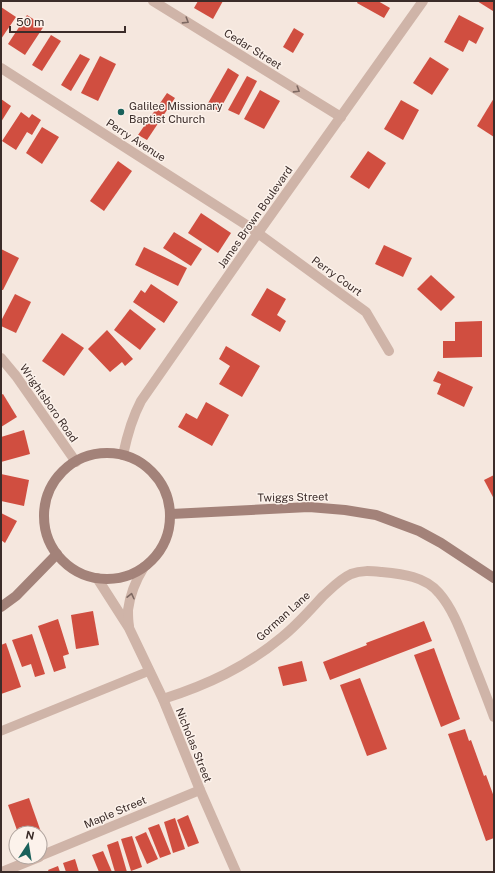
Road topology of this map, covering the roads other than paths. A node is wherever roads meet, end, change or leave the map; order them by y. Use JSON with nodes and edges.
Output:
{"nodes":[{"id":1,"x":153,"y":1,"type":"edge"},
{"id":2,"x":423,"y":1,"type":"edge"},
{"id":3,"x":1,"y":68,"type":"edge"},
{"id":4,"x":341,"y":117,"type":"junction"},
{"id":5,"x":258,"y":233,"type":"junction"},
{"id":6,"x":389,"y":351,"type":"dead end"},
{"id":7,"x":1,"y":358,"type":"edge"},
{"id":8,"x":123,"y":455,"type":"junction"},
{"id":9,"x":76,"y":462,"type":"junction"},
{"id":10,"x":170,"y":514,"type":"junction"},
{"id":11,"x":57,"y":554,"type":"junction"},
{"id":12,"x":144,"y":567,"type":"junction"},
{"id":13,"x":97,"y":578,"type":"junction"},
{"id":14,"x":494,"y":578,"type":"edge"},
{"id":15,"x":1,"y":607,"type":"edge"},
{"id":16,"x":129,"y":628,"type":"junction"},
{"id":17,"x":149,"y":671,"type":"junction"},
{"id":18,"x":163,"y":699,"type":"junction"},
{"id":19,"x":494,"y":717,"type":"edge"},
{"id":20,"x":1,"y":731,"type":"edge"},
{"id":21,"x":200,"y":790,"type":"junction"},
{"id":22,"x":48,"y":853,"type":"edge"},
{"id":23,"x":19,"y":865,"type":"edge"},
{"id":24,"x":2,"y":872,"type":"edge"},
{"id":25,"x":236,"y":872,"type":"edge"}],
"edges":[{"from":1,"to":4,"type":"street","name":"Cedar Street","one_way":true},
{"from":2,"to":4,"type":"street","name":"James Brown Boulevard"},
{"from":3,"to":5,"type":"street","name":"Perry Avenue"},
{"from":4,"to":5,"type":"street","name":"James Brown Boulevard"},
{"from":5,"to":6,"type":"street","name":"Perry Court"},
{"from":5,"to":8,"type":"street","name":"James Brown Boulevard"},
{"from":7,"to":9,"type":"street","name":"Wrightsboro Road"},
{"from":8,"to":9,"type":"main road"},
{"from":8,"to":10,"type":"main road"},
{"from":9,"to":11,"type":"main road"},
{"from":10,"to":12,"type":"main road"},
{"from":10,"to":14,"type":"main road","name":"Twiggs Street"},
{"from":11,"to":13,"type":"main road"},
{"from":11,"to":15,"type":"main road"},
{"from":12,"to":13,"type":"main road"},
{"from":16,"to":12,"type":"street","name":"Nicholas Street","one_way":true},
{"from":13,"to":16,"type":"street","name":"Nicholas Street"},
{"from":16,"to":17,"type":"street","name":"Nicholas Street"},
{"from":17,"to":18,"type":"street","name":"Nicholas Street"},
{"from":17,"to":20,"type":"lane"},
{"from":18,"to":19,"type":"street","name":"Gorman Lane"},
{"from":18,"to":21,"type":"street","name":"Nicholas Street"},
{"from":21,"to":22,"type":"street","name":"Maple Street"},
{"from":21,"to":25,"type":"street","name":"Nicholas Street"},
{"from":23,"to":24,"type":"street","name":"Maple Street"}]}
